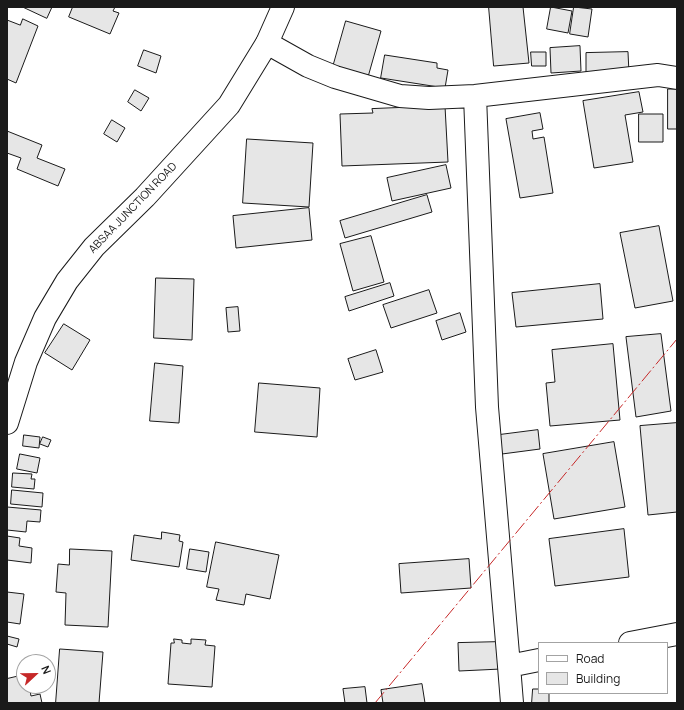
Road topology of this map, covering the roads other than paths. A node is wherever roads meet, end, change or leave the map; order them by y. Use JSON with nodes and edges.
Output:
{"nodes":[{"id":1,"x":282,"y":7,"type":"edge"},
{"id":2,"x":267,"y":44,"type":"junction"},
{"id":3,"x":677,"y":78,"type":"edge"},
{"id":4,"x":475,"y":96,"type":"junction"},
{"id":5,"x":7,"y":423,"type":"edge"},
{"id":6,"x":677,"y":634,"type":"edge"},
{"id":7,"x":635,"y":642,"type":"edge"},
{"id":8,"x":538,"y":660,"type":"edge"},
{"id":9,"x":509,"y":666,"type":"junction"},
{"id":10,"x":512,"y":703,"type":"edge"}],
"edges":[{"from":1,"to":2,"type":"street","name":"ABSAA JUNCTION ROAD"},
{"from":2,"to":4,"type":"street"},
{"from":2,"to":5,"type":"street","name":"ABSAA JUNCTION ROAD"},
{"from":3,"to":4,"type":"street"},
{"from":4,"to":9,"type":"street"},
{"from":6,"to":7,"type":"street"},
{"from":8,"to":9,"type":"street"},
{"from":9,"to":10,"type":"street"}]}
